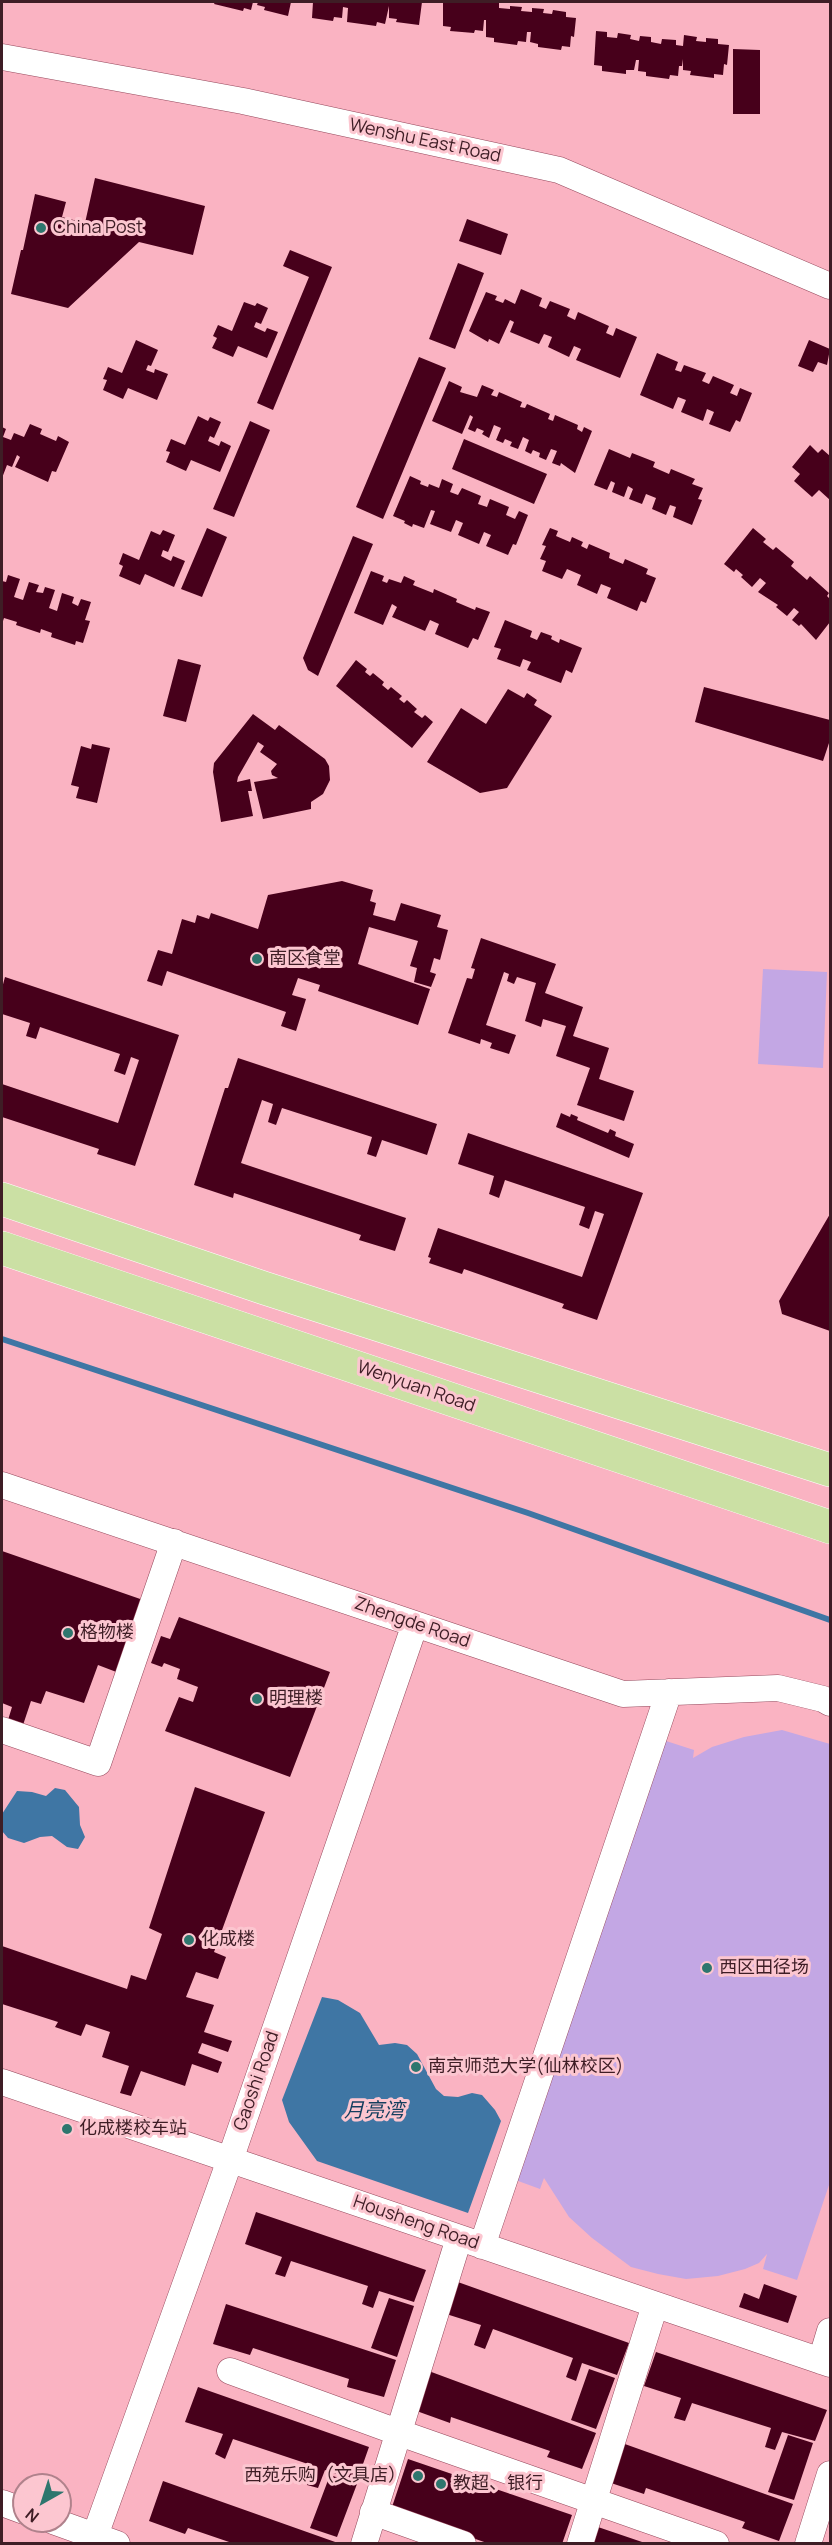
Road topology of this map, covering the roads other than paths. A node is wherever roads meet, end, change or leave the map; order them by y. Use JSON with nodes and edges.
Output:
{"nodes":[{"id":1,"x":2,"y":57,"type":"edge"},
{"id":2,"x":831,"y":286,"type":"edge"},
{"id":3,"x":2,"y":1199,"type":"edge"},
{"id":4,"x":2,"y":1248,"type":"edge"},
{"id":5,"x":831,"y":1470,"type":"edge"},
{"id":6,"x":2,"y":1485,"type":"edge"},
{"id":7,"x":831,"y":1527,"type":"edge"},
{"id":8,"x":174,"y":1542,"type":"junction"},
{"id":9,"x":415,"y":1624,"type":"junction"},
{"id":10,"x":669,"y":1692,"type":"junction"},
{"id":11,"x":831,"y":1703,"type":"edge"},
{"id":12,"x":2,"y":1730,"type":"edge"},
{"id":13,"x":2,"y":2082,"type":"edge"},
{"id":14,"x":230,"y":2160,"type":"junction"},
{"id":15,"x":470,"y":2242,"type":"junction"},
{"id":16,"x":655,"y":2305,"type":"junction"},
{"id":17,"x":831,"y":2331,"type":"edge"},
{"id":18,"x":826,"y":2363,"type":"edge"},
{"id":19,"x":230,"y":2371,"type":"dead end"},
{"id":20,"x":400,"y":2433,"type":"junction"},
{"id":21,"x":831,"y":2474,"type":"edge"},
{"id":22,"x":594,"y":2502,"type":"junction"},
{"id":23,"x":374,"y":2512,"type":"junction"},
{"id":24,"x":72,"y":2529,"type":"edge"},
{"id":25,"x":102,"y":2541,"type":"edge"},
{"id":26,"x":364,"y":2544,"type":"edge"},
{"id":27,"x":463,"y":2544,"type":"edge"},
{"id":28,"x":580,"y":2544,"type":"edge"},
{"id":29,"x":716,"y":2544,"type":"edge"},
{"id":30,"x":808,"y":2544,"type":"edge"}],
"edges":[{"from":1,"to":2,"type":"street","name":"Wenshu East Road"},
{"from":3,"to":5,"type":"main road"},
{"from":4,"to":7,"type":"main road","name":"Wenyuan Road"},
{"from":6,"to":8,"type":"street","name":"Zhengde Road"},
{"from":8,"to":9,"type":"street","name":"Zhengde Road"},
{"from":8,"to":12,"type":"street"},
{"from":9,"to":10,"type":"street","name":"Zhengde Road"},
{"from":9,"to":14,"type":"street","name":"Gaoshi Road"},
{"from":10,"to":11,"type":"street","name":"Zhengde Road"},
{"from":10,"to":15,"type":"street"},
{"from":13,"to":14,"type":"street","name":"Housheng Road"},
{"from":14,"to":15,"type":"street","name":"Housheng Road"},
{"from":14,"to":25,"type":"street","name":"Gaoshi Road"},
{"from":15,"to":16,"type":"street","name":"Housheng Road"},
{"from":15,"to":20,"type":"street"},
{"from":16,"to":18,"type":"street","name":"Housheng Road"},
{"from":16,"to":22,"type":"street"},
{"from":17,"to":18,"type":"street"},
{"from":19,"to":20,"type":"street"},
{"from":20,"to":22,"type":"street"},
{"from":20,"to":23,"type":"street"},
{"from":21,"to":30,"type":"street"},
{"from":22,"to":28,"type":"street"},
{"from":22,"to":29,"type":"street"},
{"from":23,"to":26,"type":"street"},
{"from":23,"to":27,"type":"street"},
{"from":24,"to":25,"type":"street"}]}
